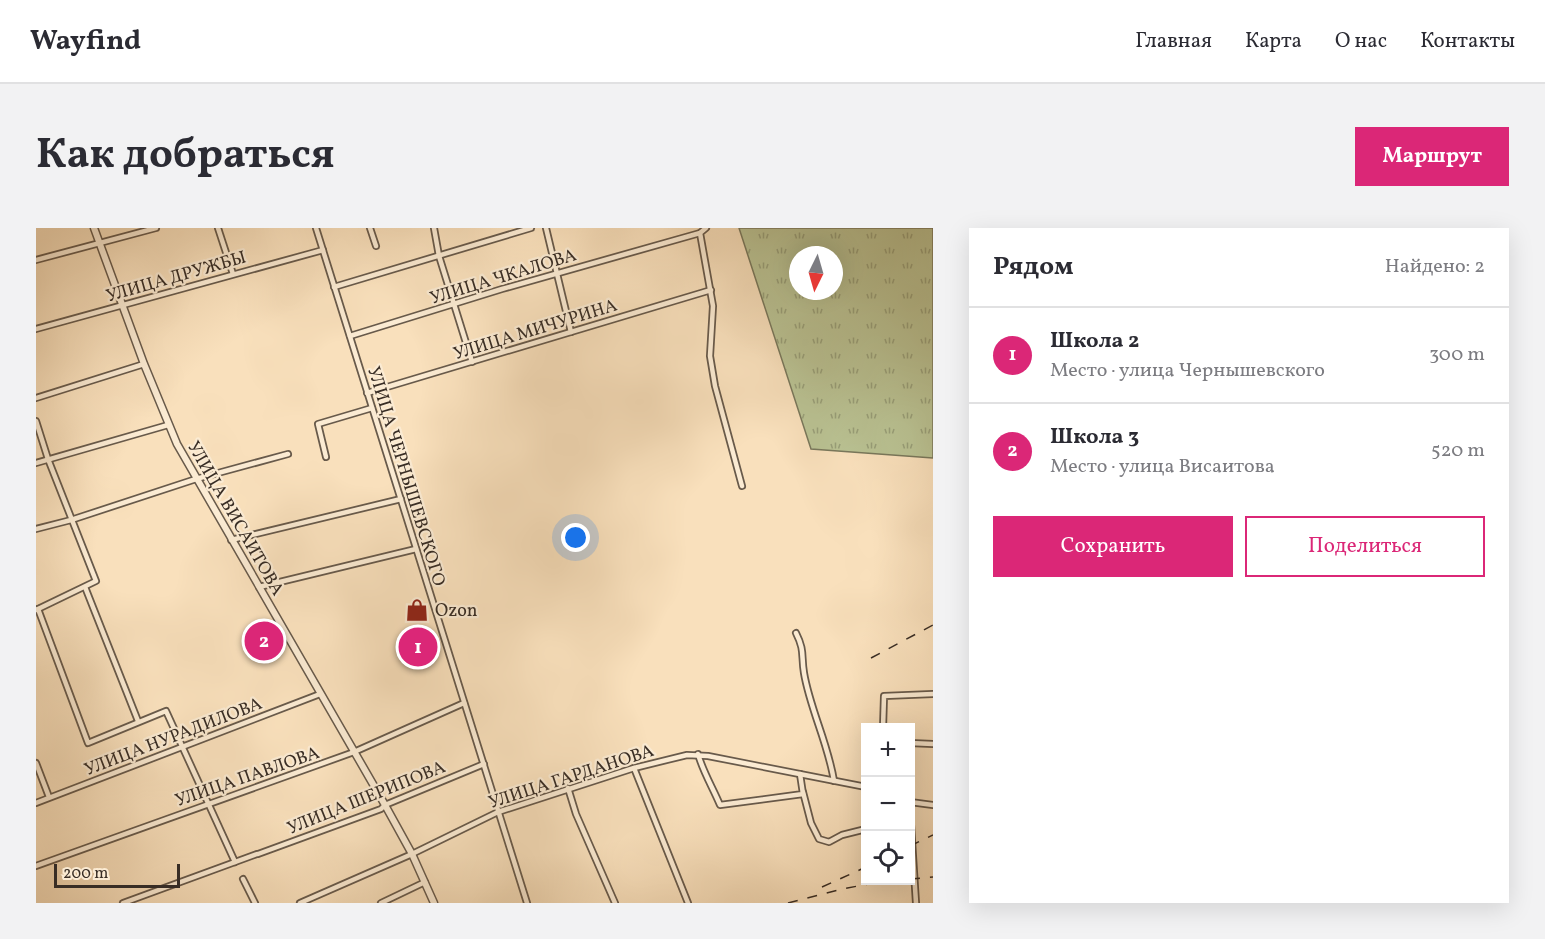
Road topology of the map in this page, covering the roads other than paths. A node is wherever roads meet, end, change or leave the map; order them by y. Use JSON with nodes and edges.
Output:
{"nodes":[{"id":1,"x":94,"y":228,"type":"edge"},
{"id":2,"x":156,"y":228,"type":"edge"},
{"id":3,"x":218,"y":228,"type":"edge"},
{"id":4,"x":316,"y":228,"type":"edge"},
{"id":5,"x":370,"y":228,"type":"edge"},
{"id":6,"x":434,"y":228,"type":"edge"},
{"id":7,"x":531,"y":228,"type":"edge"},
{"id":8,"x":546,"y":228,"type":"edge"},
{"id":9,"x":706,"y":228,"type":"edge"},
{"id":10,"x":700,"y":233,"type":"junction"},
{"id":11,"x":99,"y":243,"type":"junction"},
{"id":12,"x":376,"y":246,"type":"dead end"},
{"id":13,"x":323,"y":250,"type":"junction"},
{"id":14,"x":439,"y":256,"type":"junction"},
{"id":15,"x":36,"y":260,"type":"edge"},
{"id":16,"x":556,"y":273,"type":"junction"},
{"id":17,"x":233,"y":274,"type":"junction"},
{"id":18,"x":334,"y":287,"type":"junction"},
{"id":19,"x":711,"y":290,"type":"junction"},
{"id":20,"x":454,"y":304,"type":"junction"},
{"id":21,"x":122,"y":306,"type":"junction"},
{"id":22,"x":36,"y":329,"type":"edge"},
{"id":23,"x":571,"y":332,"type":"junction"},
{"id":24,"x":350,"y":336,"type":"junction"},
{"id":25,"x":472,"y":362,"type":"junction"},
{"id":26,"x":144,"y":364,"type":"junction"},
{"id":27,"x":367,"y":393,"type":"junction"},
{"id":28,"x":36,"y":398,"type":"edge"},
{"id":29,"x":372,"y":408,"type":"junction"},
{"id":30,"x":36,"y":421,"type":"edge"},
{"id":31,"x":168,"y":425,"type":"junction"},
{"id":32,"x":288,"y":454,"type":"dead end"},
{"id":33,"x":326,"y":457,"type":"dead end"},
{"id":34,"x":48,"y":459,"type":"junction"},
{"id":35,"x":36,"y":463,"type":"edge"},
{"id":36,"x":196,"y":479,"type":"junction"},
{"id":37,"x":742,"y":486,"type":"dead end"},
{"id":38,"x":401,"y":499,"type":"junction"},
{"id":39,"x":71,"y":520,"type":"junction"},
{"id":40,"x":36,"y":529,"type":"edge"},
{"id":41,"x":231,"y":540,"type":"junction"},
{"id":42,"x":416,"y":549,"type":"junction"},
{"id":43,"x":85,"y":587,"type":"junction"},
{"id":44,"x":259,"y":587,"type":"junction"},
{"id":45,"x":37,"y":609,"type":"edge"},
{"id":46,"x":796,"y":633,"type":"dead end"},
{"id":47,"x":320,"y":694,"type":"junction"},
{"id":48,"x":933,"y":694,"type":"edge"},
{"id":49,"x":464,"y":703,"type":"junction"},
{"id":50,"x":138,"y":721,"type":"junction"},
{"id":51,"x":883,"y":723,"type":"edge"},
{"id":52,"x":915,"y":742,"type":"edge"},
{"id":53,"x":933,"y":744,"type":"edge"},
{"id":54,"x":183,"y":748,"type":"junction"},
{"id":55,"x":354,"y":752,"type":"junction"},
{"id":56,"x":698,"y":754,"type":"junction"},
{"id":57,"x":36,"y":763,"type":"edge"},
{"id":58,"x":484,"y":764,"type":"junction"},
{"id":59,"x":634,"y":768,"type":"junction"},
{"id":60,"x":800,"y":774,"type":"junction"},
{"id":61,"x":834,"y":781,"type":"junction"},
{"id":62,"x":861,"y":786,"type":"edge"},
{"id":63,"x":568,"y":788,"type":"junction"},
{"id":64,"x":802,"y":791,"type":"junction"},
{"id":65,"x":49,"y":797,"type":"junction"},
{"id":66,"x":36,"y":803,"type":"edge"},
{"id":67,"x":915,"y":803,"type":"edge"},
{"id":68,"x":208,"y":804,"type":"junction"},
{"id":69,"x":385,"y":805,"type":"junction"},
{"id":70,"x":933,"y":805,"type":"edge"},
{"id":71,"x":498,"y":812,"type":"junction"},
{"id":72,"x":861,"y":830,"type":"edge"},
{"id":73,"x":412,"y":854,"type":"junction"},
{"id":74,"x":235,"y":862,"type":"junction"},
{"id":75,"x":36,"y":866,"type":"edge"},
{"id":76,"x":243,"y":879,"type":"dead end"},
{"id":77,"x":425,"y":882,"type":"junction"},
{"id":78,"x":915,"y":885,"type":"edge"},
{"id":79,"x":123,"y":903,"type":"edge"},
{"id":80,"x":255,"y":903,"type":"edge"},
{"id":81,"x":300,"y":903,"type":"edge"},
{"id":82,"x":381,"y":903,"type":"edge"},
{"id":83,"x":434,"y":903,"type":"edge"},
{"id":84,"x":527,"y":903,"type":"edge"},
{"id":85,"x":615,"y":903,"type":"edge"},
{"id":86,"x":688,"y":903,"type":"edge"},
{"id":87,"x":916,"y":903,"type":"edge"}],
"edges":[{"from":1,"to":11,"type":"street","name":"УЛИЦА ВИСАИТОВА"},
{"from":2,"to":11,"type":"street"},
{"from":3,"to":17,"type":"street"},
{"from":4,"to":13,"type":"street","name":"УЛИЦА ЧЕРНЫШЕВСКОГО"},
{"from":5,"to":12,"type":"street"},
{"from":6,"to":14,"type":"street"},
{"from":7,"to":14,"type":"street"},
{"from":8,"to":16,"type":"street"},
{"from":9,"to":10,"type":"street"},
{"from":10,"to":16,"type":"street","name":"УЛИЦА ЧКАЛОВА"},
{"from":10,"to":19,"type":"street"},
{"from":11,"to":15,"type":"street"},
{"from":11,"to":21,"type":"street","name":"УЛИЦА ВИСАИТОВА"},
{"from":13,"to":17,"type":"street","name":"УЛИЦА ДРУЖБЫ"},
{"from":13,"to":18,"type":"street","name":"УЛИЦА ЧЕРНЫШЕВСКОГО"},
{"from":14,"to":18,"type":"street"},
{"from":14,"to":20,"type":"street"},
{"from":16,"to":20,"type":"street","name":"УЛИЦА ЧКАЛОВА"},
{"from":16,"to":23,"type":"street"},
{"from":17,"to":21,"type":"street","name":"УЛИЦА ДРУЖБЫ"},
{"from":18,"to":24,"type":"street","name":"УЛИЦА ЧЕРНЫШЕВСКОГО"},
{"from":19,"to":23,"type":"street","name":"УЛИЦА МИЧУРИНА"},
{"from":19,"to":37,"type":"street"},
{"from":20,"to":24,"type":"street","name":"УЛИЦА ЧКАЛОВА"},
{"from":20,"to":25,"type":"street"},
{"from":21,"to":22,"type":"street","name":"УЛИЦА ДРУЖБЫ"},
{"from":21,"to":26,"type":"street","name":"УЛИЦА ВИСАИТОВА"},
{"from":23,"to":25,"type":"street","name":"УЛИЦА МИЧУРИНА"},
{"from":24,"to":27,"type":"street","name":"УЛИЦА ЧЕРНЫШЕВСКОГО"},
{"from":25,"to":27,"type":"street","name":"УЛИЦА МИЧУРИНА"},
{"from":26,"to":28,"type":"street"},
{"from":26,"to":31,"type":"street","name":"УЛИЦА ВИСАИТОВА"},
{"from":27,"to":29,"type":"street","name":"УЛИЦА ЧЕРНЫШЕВСКОГО"},
{"from":29,"to":33,"type":"street"},
{"from":29,"to":38,"type":"street","name":"УЛИЦА ЧЕРНЫШЕВСКОГО"},
{"from":30,"to":34,"type":"street"},
{"from":31,"to":34,"type":"street"},
{"from":31,"to":36,"type":"street","name":"УЛИЦА ВИСАИТОВА"},
{"from":32,"to":36,"type":"street"},
{"from":34,"to":35,"type":"street"},
{"from":34,"to":39,"type":"street"},
{"from":36,"to":39,"type":"street"},
{"from":36,"to":41,"type":"street","name":"УЛИЦА ВИСАИТОВА"},
{"from":38,"to":41,"type":"street"},
{"from":38,"to":42,"type":"street","name":"УЛИЦА ЧЕРНЫШЕВСКОГО"},
{"from":39,"to":40,"type":"street"},
{"from":39,"to":43,"type":"street"},
{"from":41,"to":44,"type":"street","name":"УЛИЦА ВИСАИТОВА"},
{"from":42,"to":44,"type":"street"},
{"from":42,"to":49,"type":"street","name":"УЛИЦА ЧЕРНЫШЕВСКОГО"},
{"from":43,"to":45,"type":"street"},
{"from":43,"to":50,"type":"street"},
{"from":44,"to":47,"type":"street","name":"УЛИЦА ВИСАИТОВА"},
{"from":45,"to":50,"type":"street"},
{"from":46,"to":61,"type":"street"},
{"from":47,"to":54,"type":"street","name":"УЛИЦА НУРАДИЛОВА"},
{"from":47,"to":55,"type":"street","name":"УЛИЦА ВИСАИТОВА"},
{"from":48,"to":51,"type":"street"},
{"from":49,"to":55,"type":"street","name":"УЛИЦА ПАВЛОВА"},
{"from":49,"to":58,"type":"street","name":"УЛИЦА ЧЕРНЫШЕВСКОГО"},
{"from":50,"to":54,"type":"street"},
{"from":52,"to":53,"type":"street"},
{"from":54,"to":65,"type":"street","name":"УЛИЦА НУРАДИЛОВА"},
{"from":54,"to":68,"type":"street"},
{"from":55,"to":68,"type":"street","name":"УЛИЦА ПАВЛОВА"},
{"from":55,"to":69,"type":"street","name":"УЛИЦА ВИСАИТОВА"},
{"from":56,"to":59,"type":"street","name":"УЛИЦА ГАРДАНОВА"},
{"from":56,"to":60,"type":"street","name":"УЛИЦА ГАРДАНОВА"},
{"from":56,"to":64,"type":"street"},
{"from":57,"to":65,"type":"street"},
{"from":58,"to":69,"type":"street","name":"УЛИЦА ШЕРИПОВА"},
{"from":58,"to":71,"type":"street","name":"УЛИЦА ЧЕРНЫШЕВСКОГО"},
{"from":59,"to":63,"type":"street","name":"УЛИЦА ГАРДАНОВА"},
{"from":59,"to":86,"type":"street"},
{"from":60,"to":61,"type":"street","name":"УЛИЦА ГАРДАНОВА"},
{"from":60,"to":64,"type":"street"},
{"from":61,"to":62,"type":"street","name":"УЛИЦА ГАРДАНОВА"},
{"from":63,"to":71,"type":"street","name":"УЛИЦА ГАРДАНОВА"},
{"from":63,"to":85,"type":"street"},
{"from":64,"to":72,"type":"street"},
{"from":65,"to":66,"type":"street","name":"УЛИЦА НУРАДИЛОВА"},
{"from":67,"to":70,"type":"street"},
{"from":68,"to":74,"type":"street"},
{"from":68,"to":75,"type":"street","name":"УЛИЦА ПАВЛОВА"},
{"from":69,"to":73,"type":"street","name":"УЛИЦА ВИСАИТОВА"},
{"from":69,"to":74,"type":"street","name":"УЛИЦА ШЕРИПОВА"},
{"from":71,"to":73,"type":"street","name":"УЛИЦА ГАРДАНОВА"},
{"from":71,"to":84,"type":"street","name":"УЛИЦА ЧЕРНЫШЕВСКОГО"},
{"from":73,"to":77,"type":"street","name":"УЛИЦА ВИСАИТОВА"},
{"from":73,"to":81,"type":"street","name":"УЛИЦА ГАРДАНОВА"},
{"from":74,"to":79,"type":"street","name":"УЛИЦА ШЕРИПОВА"},
{"from":76,"to":80,"type":"street"},
{"from":77,"to":82,"type":"street"},
{"from":77,"to":83,"type":"street","name":"УЛИЦА ВИСАИТОВА"},
{"from":78,"to":87,"type":"street"}]}
